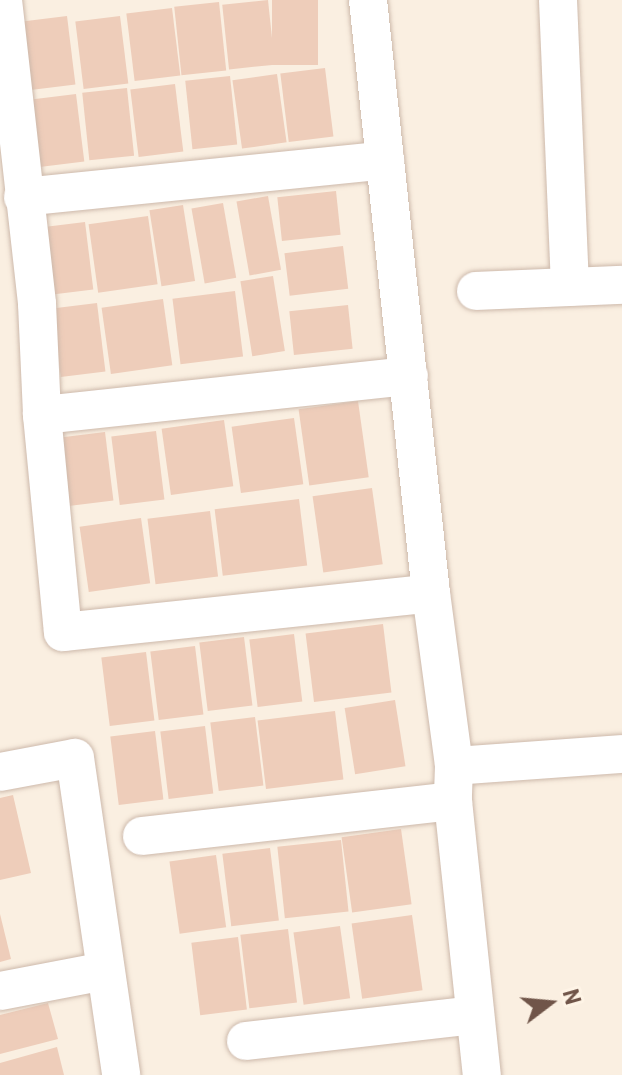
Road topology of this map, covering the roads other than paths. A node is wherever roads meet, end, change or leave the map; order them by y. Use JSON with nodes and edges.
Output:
{"nodes":[{"id":1,"x":3,"y":0,"type":"edge"},
{"id":2,"x":368,"y":0,"type":"edge"},
{"id":3,"x":558,"y":0,"type":"edge"},
{"id":4,"x":385,"y":160,"type":"junction"},
{"id":5,"x":23,"y":197,"type":"junction"},
{"id":6,"x":622,"y":285,"type":"edge"},
{"id":7,"x":570,"y":287,"type":"junction"},
{"id":8,"x":476,"y":291,"type":"dead end"},
{"id":9,"x":409,"y":376,"type":"junction"},
{"id":10,"x":42,"y":415,"type":"junction"},
{"id":11,"x":431,"y":593,"type":"junction"},
{"id":12,"x":622,"y":754,"type":"edge"},
{"id":13,"x":0,"y":772,"type":"edge"},
{"id":14,"x":453,"y":784,"type":"junction"},
{"id":15,"x":142,"y":836,"type":"dead end"},
{"id":16,"x":105,"y":971,"type":"junction"},
{"id":17,"x":0,"y":991,"type":"edge"},
{"id":18,"x":475,"y":1015,"type":"junction"},
{"id":19,"x":246,"y":1041,"type":"dead end"},
{"id":20,"x":121,"y":1075,"type":"edge"},
{"id":21,"x":482,"y":1075,"type":"edge"}],
"edges":[{"from":1,"to":5,"type":"street"},
{"from":2,"to":4,"type":"street"},
{"from":3,"to":7,"type":"street"},
{"from":4,"to":5,"type":"street"},
{"from":4,"to":9,"type":"street"},
{"from":5,"to":10,"type":"street"},
{"from":6,"to":7,"type":"street"},
{"from":7,"to":8,"type":"street"},
{"from":9,"to":10,"type":"street"},
{"from":9,"to":11,"type":"street"},
{"from":10,"to":11,"type":"street"},
{"from":11,"to":14,"type":"street"},
{"from":12,"to":14,"type":"street"},
{"from":13,"to":16,"type":"street"},
{"from":14,"to":15,"type":"street"},
{"from":14,"to":18,"type":"street"},
{"from":16,"to":17,"type":"street"},
{"from":16,"to":20,"type":"street"},
{"from":18,"to":19,"type":"street"},
{"from":18,"to":21,"type":"street"}]}
